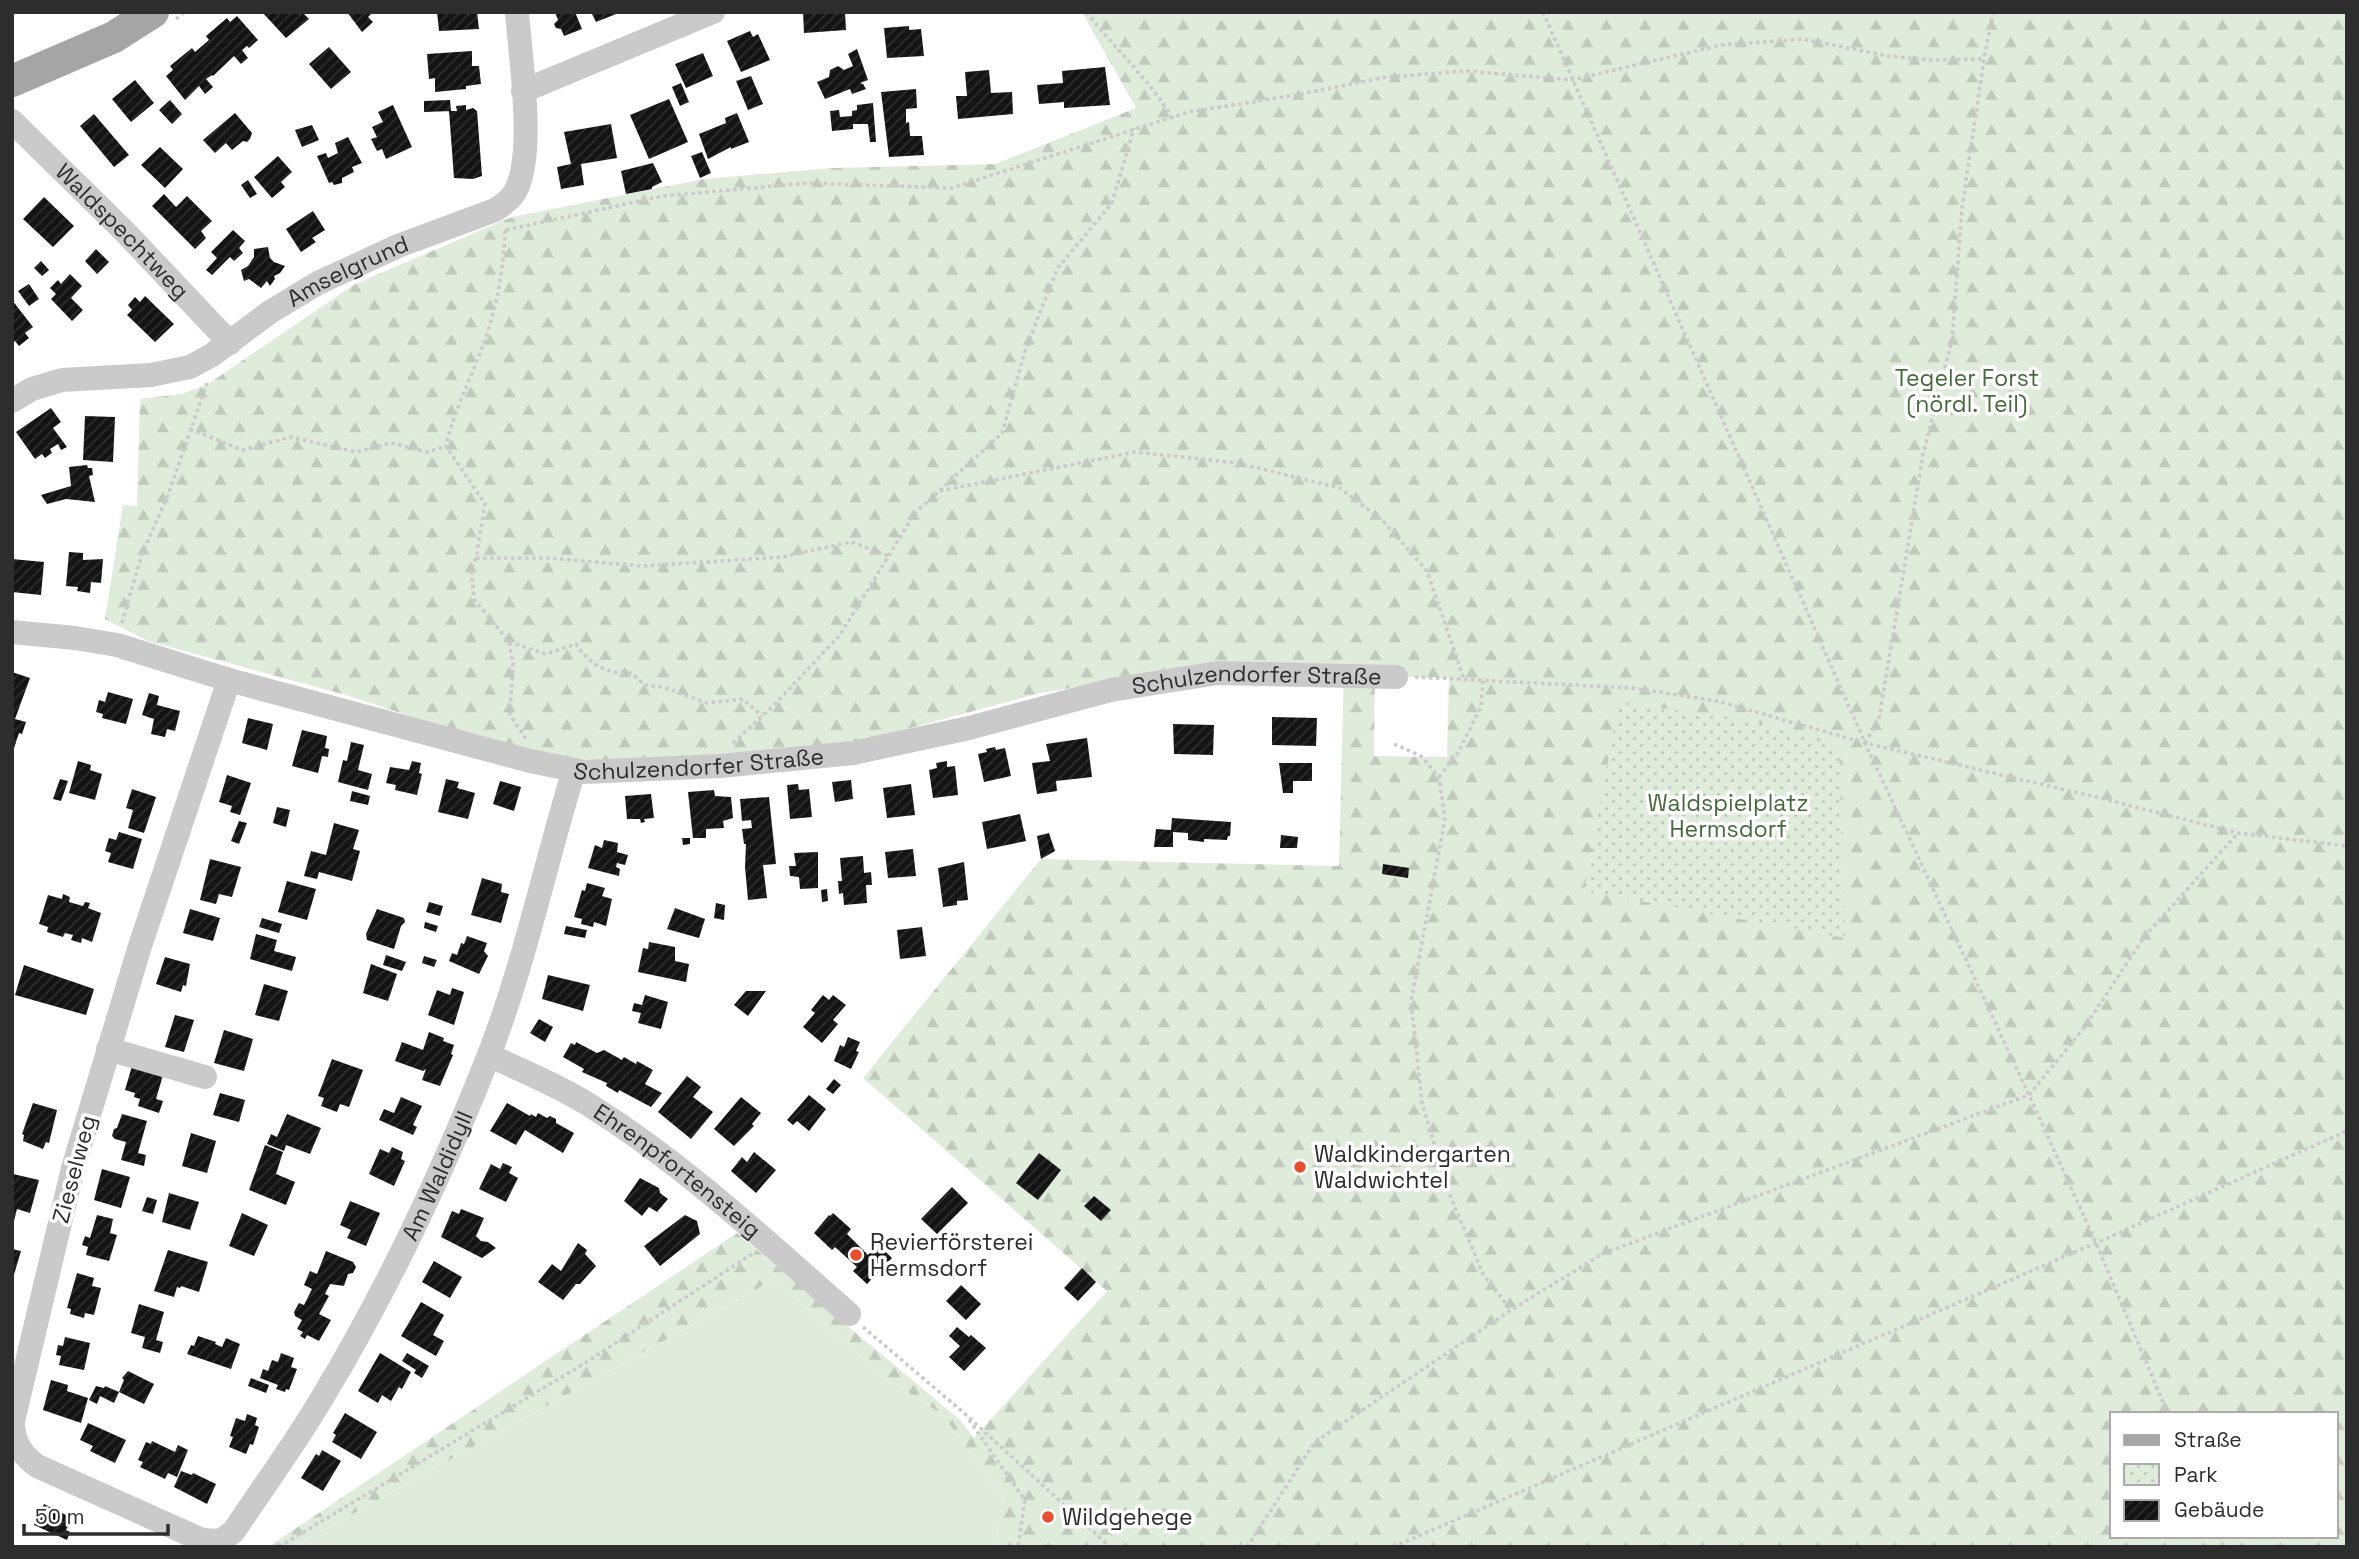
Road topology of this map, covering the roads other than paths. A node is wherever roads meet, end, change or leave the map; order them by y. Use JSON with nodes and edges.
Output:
{"nodes":[{"id":1,"x":153,"y":12,"type":"edge"},
{"id":2,"x":517,"y":12,"type":"edge"},
{"id":3,"x":713,"y":12,"type":"edge"},
{"id":4,"x":12,"y":81,"type":"edge"},
{"id":5,"x":523,"y":91,"type":"junction"},
{"id":6,"x":12,"y":121,"type":"edge"},
{"id":7,"x":221,"y":349,"type":"junction"},
{"id":8,"x":12,"y":401,"type":"edge"},
{"id":9,"x":12,"y":632,"type":"edge"},
{"id":10,"x":1396,"y":677,"type":"road end"},
{"id":11,"x":229,"y":680,"type":"junction"},
{"id":12,"x":574,"y":770,"type":"junction"},
{"id":13,"x":108,"y":1049,"type":"junction"},
{"id":14,"x":489,"y":1055,"type":"junction"},
{"id":15,"x":205,"y":1077,"type":"dead end"},
{"id":16,"x":849,"y":1314,"type":"road end"},
{"id":17,"x":222,"y":1541,"type":"joint"}],
"edges":[{"from":1,"to":4,"type":"main road"},
{"from":2,"to":5,"type":"street","name":"Amselgrund"},
{"from":3,"to":5,"type":"street"},
{"from":5,"to":7,"type":"street","name":"Amselgrund"},
{"from":6,"to":7,"type":"street","name":"Waldspechtweg"},
{"from":7,"to":8,"type":"street","name":"Amselgrund"},
{"from":9,"to":11,"type":"street","name":"Schulzendorfer Straße"},
{"from":10,"to":12,"type":"street","name":"Schulzendorfer Straße"},
{"from":11,"to":12,"type":"street","name":"Schulzendorfer Straße"},
{"from":11,"to":13,"type":"street","name":"Zieselweg"},
{"from":12,"to":14,"type":"street","name":"Am Waldidyll"},
{"from":13,"to":15,"type":"street"},
{"from":13,"to":17,"type":"street","name":"Zieselweg"},
{"from":14,"to":16,"type":"street","name":"Ehrenpfortensteig"},
{"from":14,"to":17,"type":"street","name":"Am Waldidyll"}]}
